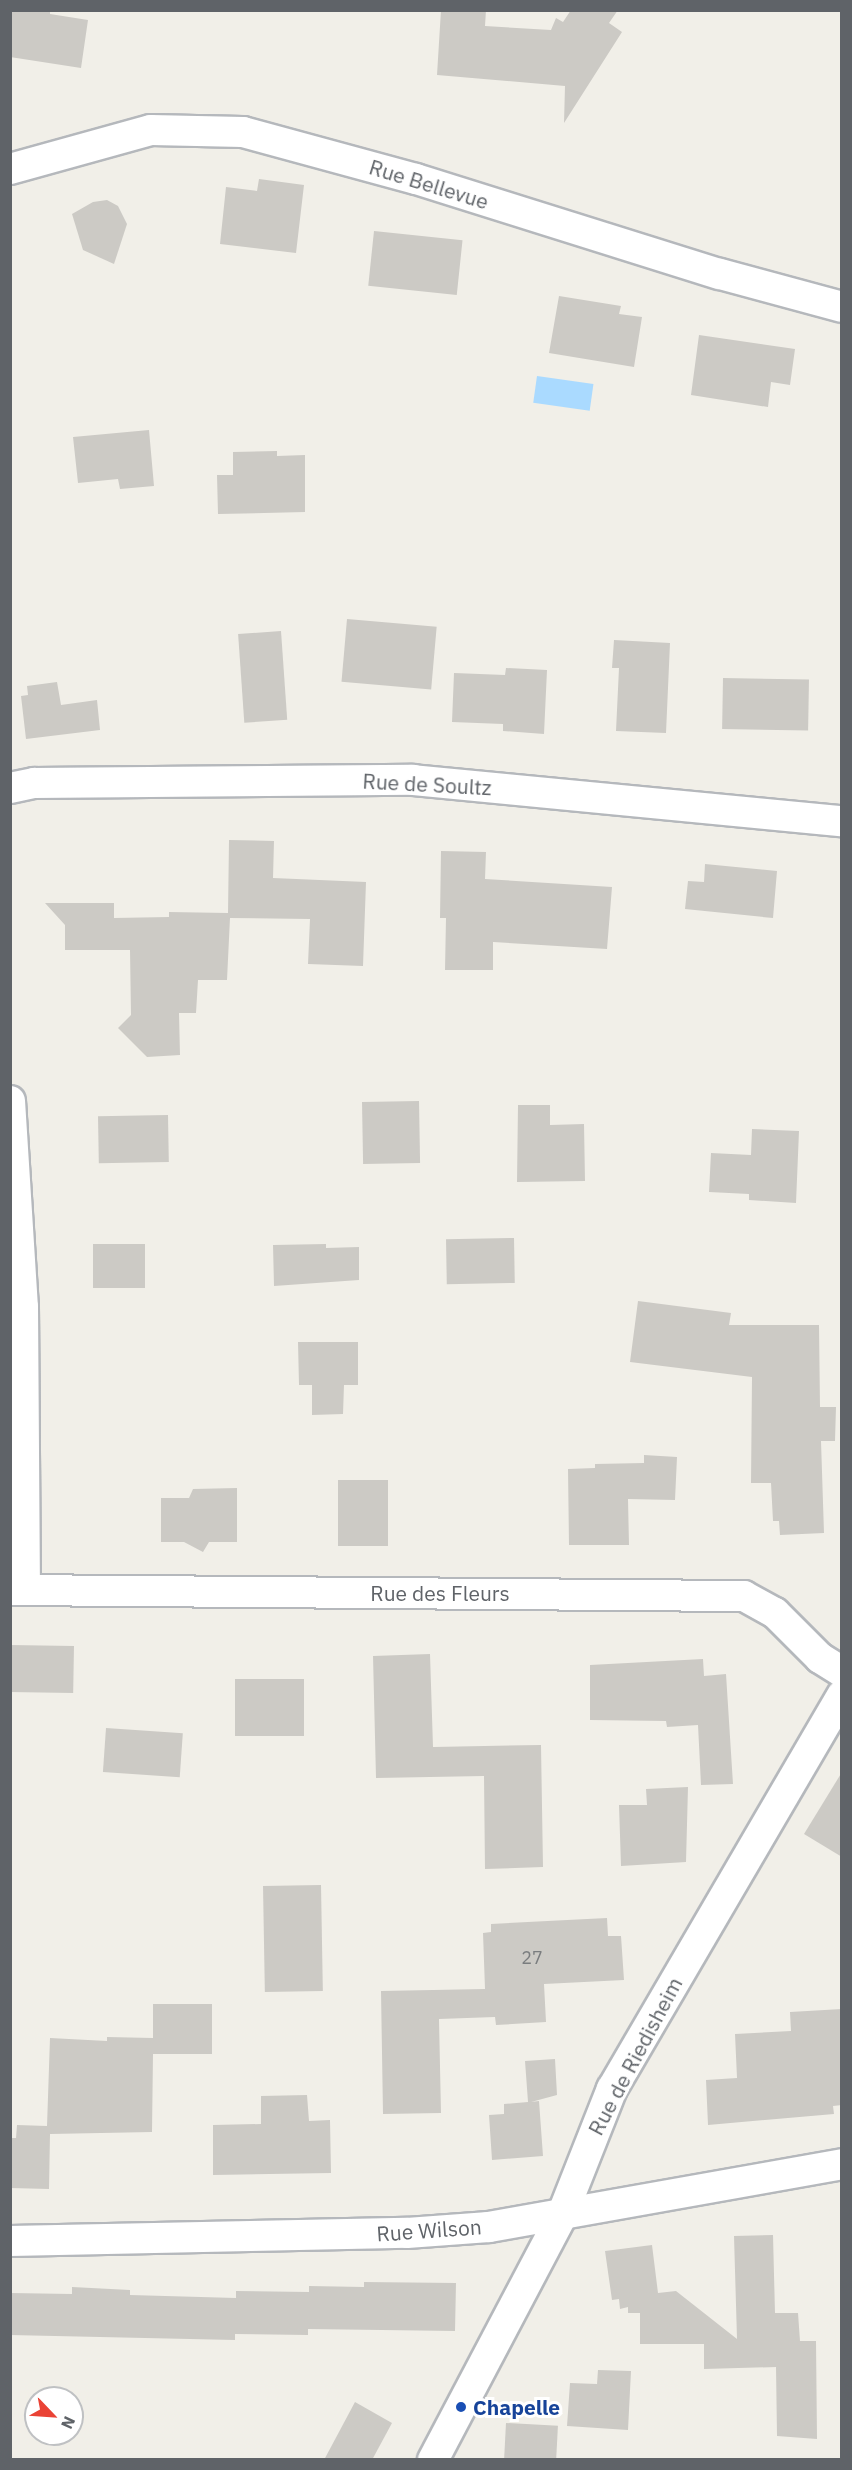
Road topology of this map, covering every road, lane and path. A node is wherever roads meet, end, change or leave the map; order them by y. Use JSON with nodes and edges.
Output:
{"nodes":[{"id":1,"x":10,"y":169,"type":"edge"},
{"id":2,"x":842,"y":307,"type":"edge"},
{"id":3,"x":10,"y":788,"type":"edge"},
{"id":4,"x":842,"y":821,"type":"edge"},
{"id":5,"x":10,"y":1101,"type":"edge"},
{"id":6,"x":18,"y":1590,"type":"edge"},
{"id":7,"x":842,"y":1672,"type":"edge"},
{"id":8,"x":842,"y":1695,"type":"edge"},
{"id":9,"x":842,"y":2164,"type":"edge"},
{"id":10,"x":562,"y":2216,"type":"junction"},
{"id":11,"x":10,"y":2241,"type":"edge"},
{"id":12,"x":433,"y":2460,"type":"edge"}],
"edges":[{"from":1,"to":2,"type":"street","name":"Rue Bellevue"},
{"from":3,"to":4,"type":"street","name":"Rue de Soultz"},
{"from":5,"to":6,"type":"street"},
{"from":6,"to":7,"type":"street","name":"Rue des Fleurs"},
{"from":8,"to":10,"type":"street","name":"Rue de Riedisheim"},
{"from":9,"to":10,"type":"street","name":"Rue Wilson"},
{"from":10,"to":11,"type":"street","name":"Rue Wilson"},
{"from":10,"to":12,"type":"street","name":"Rue de Riedisheim"}]}
